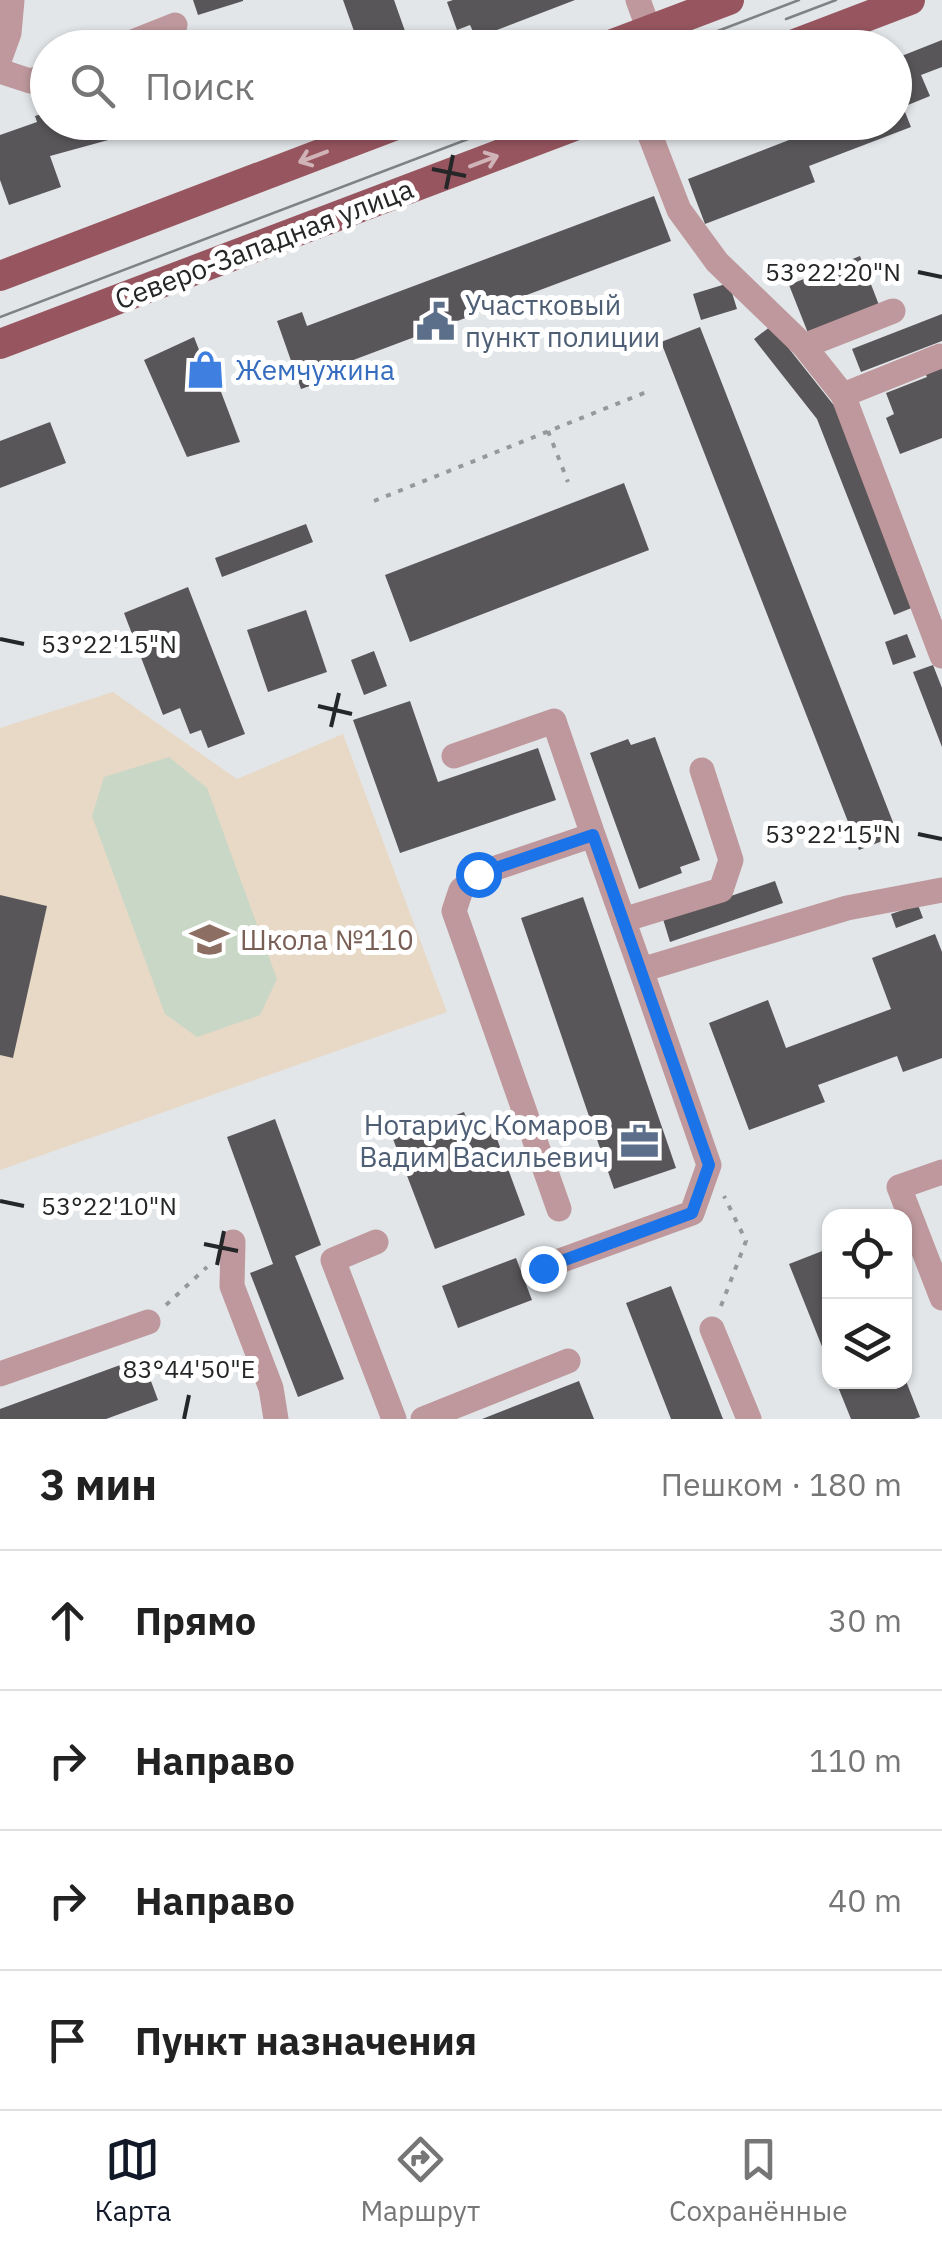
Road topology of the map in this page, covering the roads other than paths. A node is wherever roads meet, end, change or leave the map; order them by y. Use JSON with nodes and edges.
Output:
{"nodes":[{"id":1,"x":12,"y":0,"type":"edge"},
{"id":2,"x":638,"y":0,"type":"edge"},
{"id":3,"x":729,"y":0,"type":"edge"},
{"id":4,"x":910,"y":0,"type":"edge"},
{"id":5,"x":175,"y":25,"type":"dead end"},
{"id":6,"x":162,"y":30,"type":"edge"},
{"id":7,"x":649,"y":30,"type":"joint"},
{"id":8,"x":831,"y":30,"type":"edge"},
{"id":9,"x":0,"y":58,"type":"edge"},
{"id":10,"x":0,"y":71,"type":"edge"},
{"id":11,"x":30,"y":81,"type":"edge"},
{"id":12,"x":357,"y":140,"type":"edge"},
{"id":13,"x":538,"y":140,"type":"edge"},
{"id":14,"x":652,"y":140,"type":"edge"},
{"id":15,"x":0,"y":276,"type":"edge"},
{"id":16,"x":893,"y":311,"type":"dead end"},
{"id":17,"x":0,"y":344,"type":"edge"},
{"id":18,"x":804,"y":346,"type":"junction"},
{"id":19,"x":940,"y":356,"type":"edge"},
{"id":20,"x":842,"y":395,"type":"junction"},
{"id":21,"x":942,"y":656,"type":"edge"},
{"id":22,"x":454,"y":756,"type":"dead end"},
{"id":23,"x":702,"y":770,"type":"dead end"},
{"id":24,"x":593,"y":835,"type":"junction"},
{"id":25,"x":942,"y":890,"type":"edge"},
{"id":26,"x":623,"y":920,"type":"junction"},
{"id":27,"x":641,"y":970,"type":"junction"},
{"id":28,"x":942,"y":1172,"type":"edge"},
{"id":29,"x":559,"y":1209,"type":"dead end"},
{"id":30,"x":233,"y":1242,"type":"road end"},
{"id":31,"x":376,"y":1242,"type":"dead end"},
{"id":32,"x":543,"y":1268,"type":"dead end"},
{"id":33,"x":942,"y":1298,"type":"edge"},
{"id":34,"x":148,"y":1322,"type":"road end"},
{"id":35,"x":712,"y":1329,"type":"road end"},
{"id":36,"x":568,"y":1361,"type":"dead end"},
{"id":37,"x":0,"y":1374,"type":"edge"},
{"id":38,"x":276,"y":1419,"type":"edge"},
{"id":39,"x":394,"y":1419,"type":"edge"},
{"id":40,"x":423,"y":1419,"type":"edge"},
{"id":41,"x":750,"y":1419,"type":"edge"}],
"edges":[{"from":1,"to":9,"type":"lane"},
{"from":2,"to":7,"type":"lane"},
{"from":3,"to":7,"type":"main road"},
{"from":4,"to":8,"type":"main road"},
{"from":5,"to":6,"type":"lane"},
{"from":10,"to":11,"type":"lane"},
{"from":12,"to":15,"type":"main road","one_way":true},
{"from":17,"to":13,"type":"main road","name":"Северо-Западная улица","one_way":true},
{"from":14,"to":18,"type":"lane"},
{"from":16,"to":18,"type":"lane"},
{"from":18,"to":20,"type":"lane"},
{"from":19,"to":20,"type":"lane"},
{"from":20,"to":21,"type":"lane"},
{"from":22,"to":24,"type":"lane"},
{"from":23,"to":26,"type":"lane"},
{"from":24,"to":26,"type":"lane"},
{"from":24,"to":29,"type":"lane"},
{"from":25,"to":27,"type":"lane"},
{"from":26,"to":27,"type":"lane"},
{"from":27,"to":32,"type":"lane"},
{"from":28,"to":33,"type":"lane"},
{"from":30,"to":38,"type":"lane"},
{"from":31,"to":39,"type":"lane"},
{"from":34,"to":37,"type":"lane"},
{"from":35,"to":41,"type":"lane"},
{"from":36,"to":40,"type":"lane"}]}
